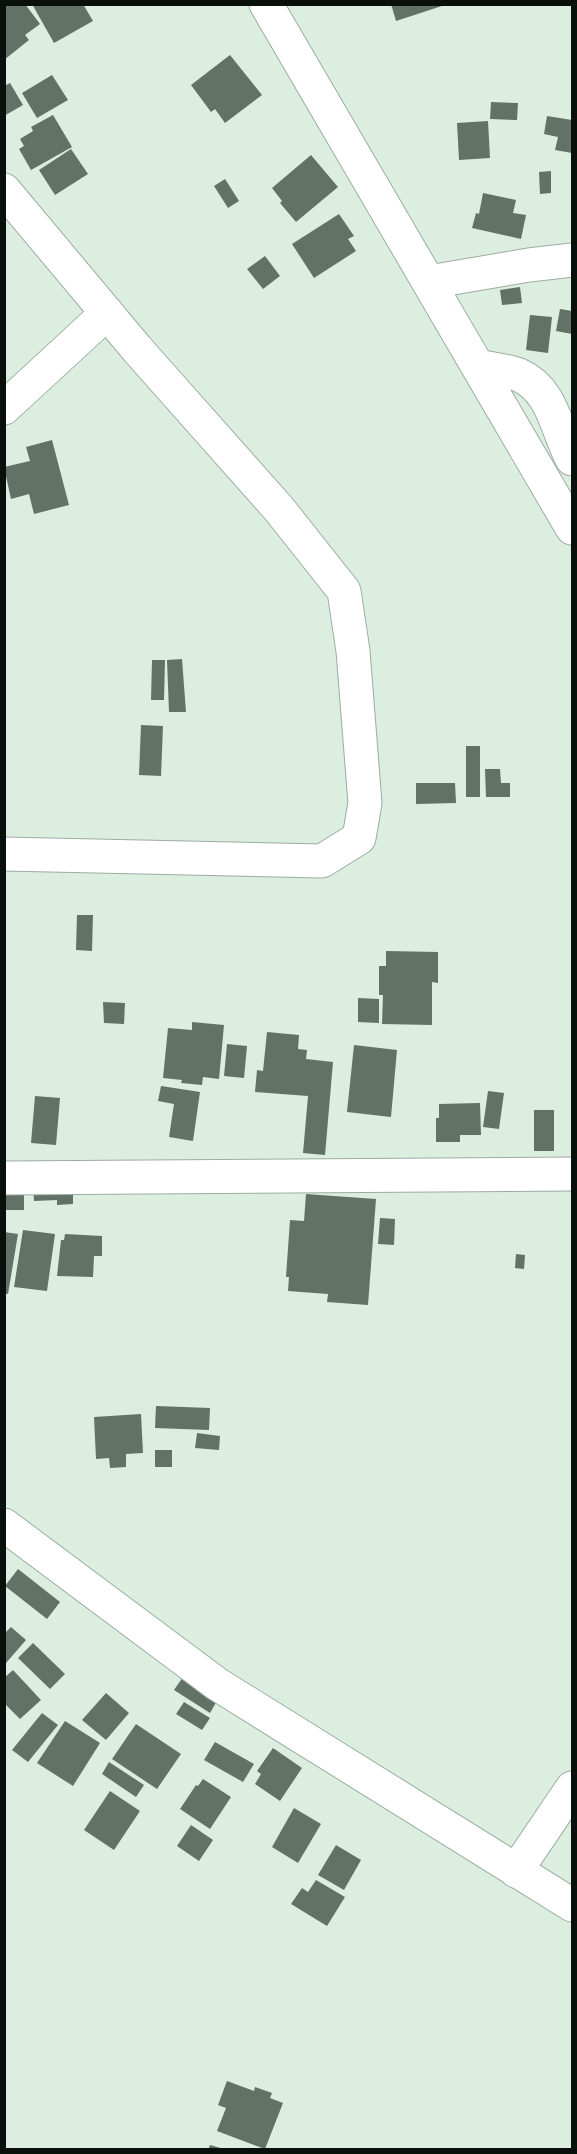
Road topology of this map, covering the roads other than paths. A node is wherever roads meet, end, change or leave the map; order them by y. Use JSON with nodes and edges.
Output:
{"nodes":[{"id":1,"x":266,"y":4,"type":"edge"},
{"id":2,"x":4,"y":190,"type":"edge"},
{"id":3,"x":573,"y":260,"type":"edge"},
{"id":4,"x":429,"y":282,"type":"junction"},
{"id":5,"x":107,"y":313,"type":"junction"},
{"id":6,"x":478,"y":366,"type":"junction"},
{"id":7,"x":4,"y":408,"type":"edge"},
{"id":8,"x":573,"y":459,"type":"edge"},
{"id":9,"x":573,"y":528,"type":"edge"},
{"id":10,"x":4,"y":854,"type":"edge"},
{"id":11,"x":573,"y":1174,"type":"edge"},
{"id":12,"x":4,"y":1178,"type":"edge"},
{"id":13,"x":4,"y":1525,"type":"edge"},
{"id":14,"x":573,"y":1788,"type":"edge"},
{"id":15,"x":516,"y":1871,"type":"junction"},
{"id":16,"x":573,"y":1905,"type":"edge"}],
"edges":[{"from":1,"to":4,"type":"street"},
{"from":2,"to":5,"type":"street"},
{"from":3,"to":4,"type":"street"},
{"from":4,"to":6,"type":"street"},
{"from":5,"to":7,"type":"street"},
{"from":5,"to":10,"type":"street"},
{"from":6,"to":8,"type":"street"},
{"from":6,"to":9,"type":"street"},
{"from":11,"to":12,"type":"street"},
{"from":13,"to":15,"type":"street"},
{"from":14,"to":15,"type":"street"},
{"from":15,"to":16,"type":"street"}]}
